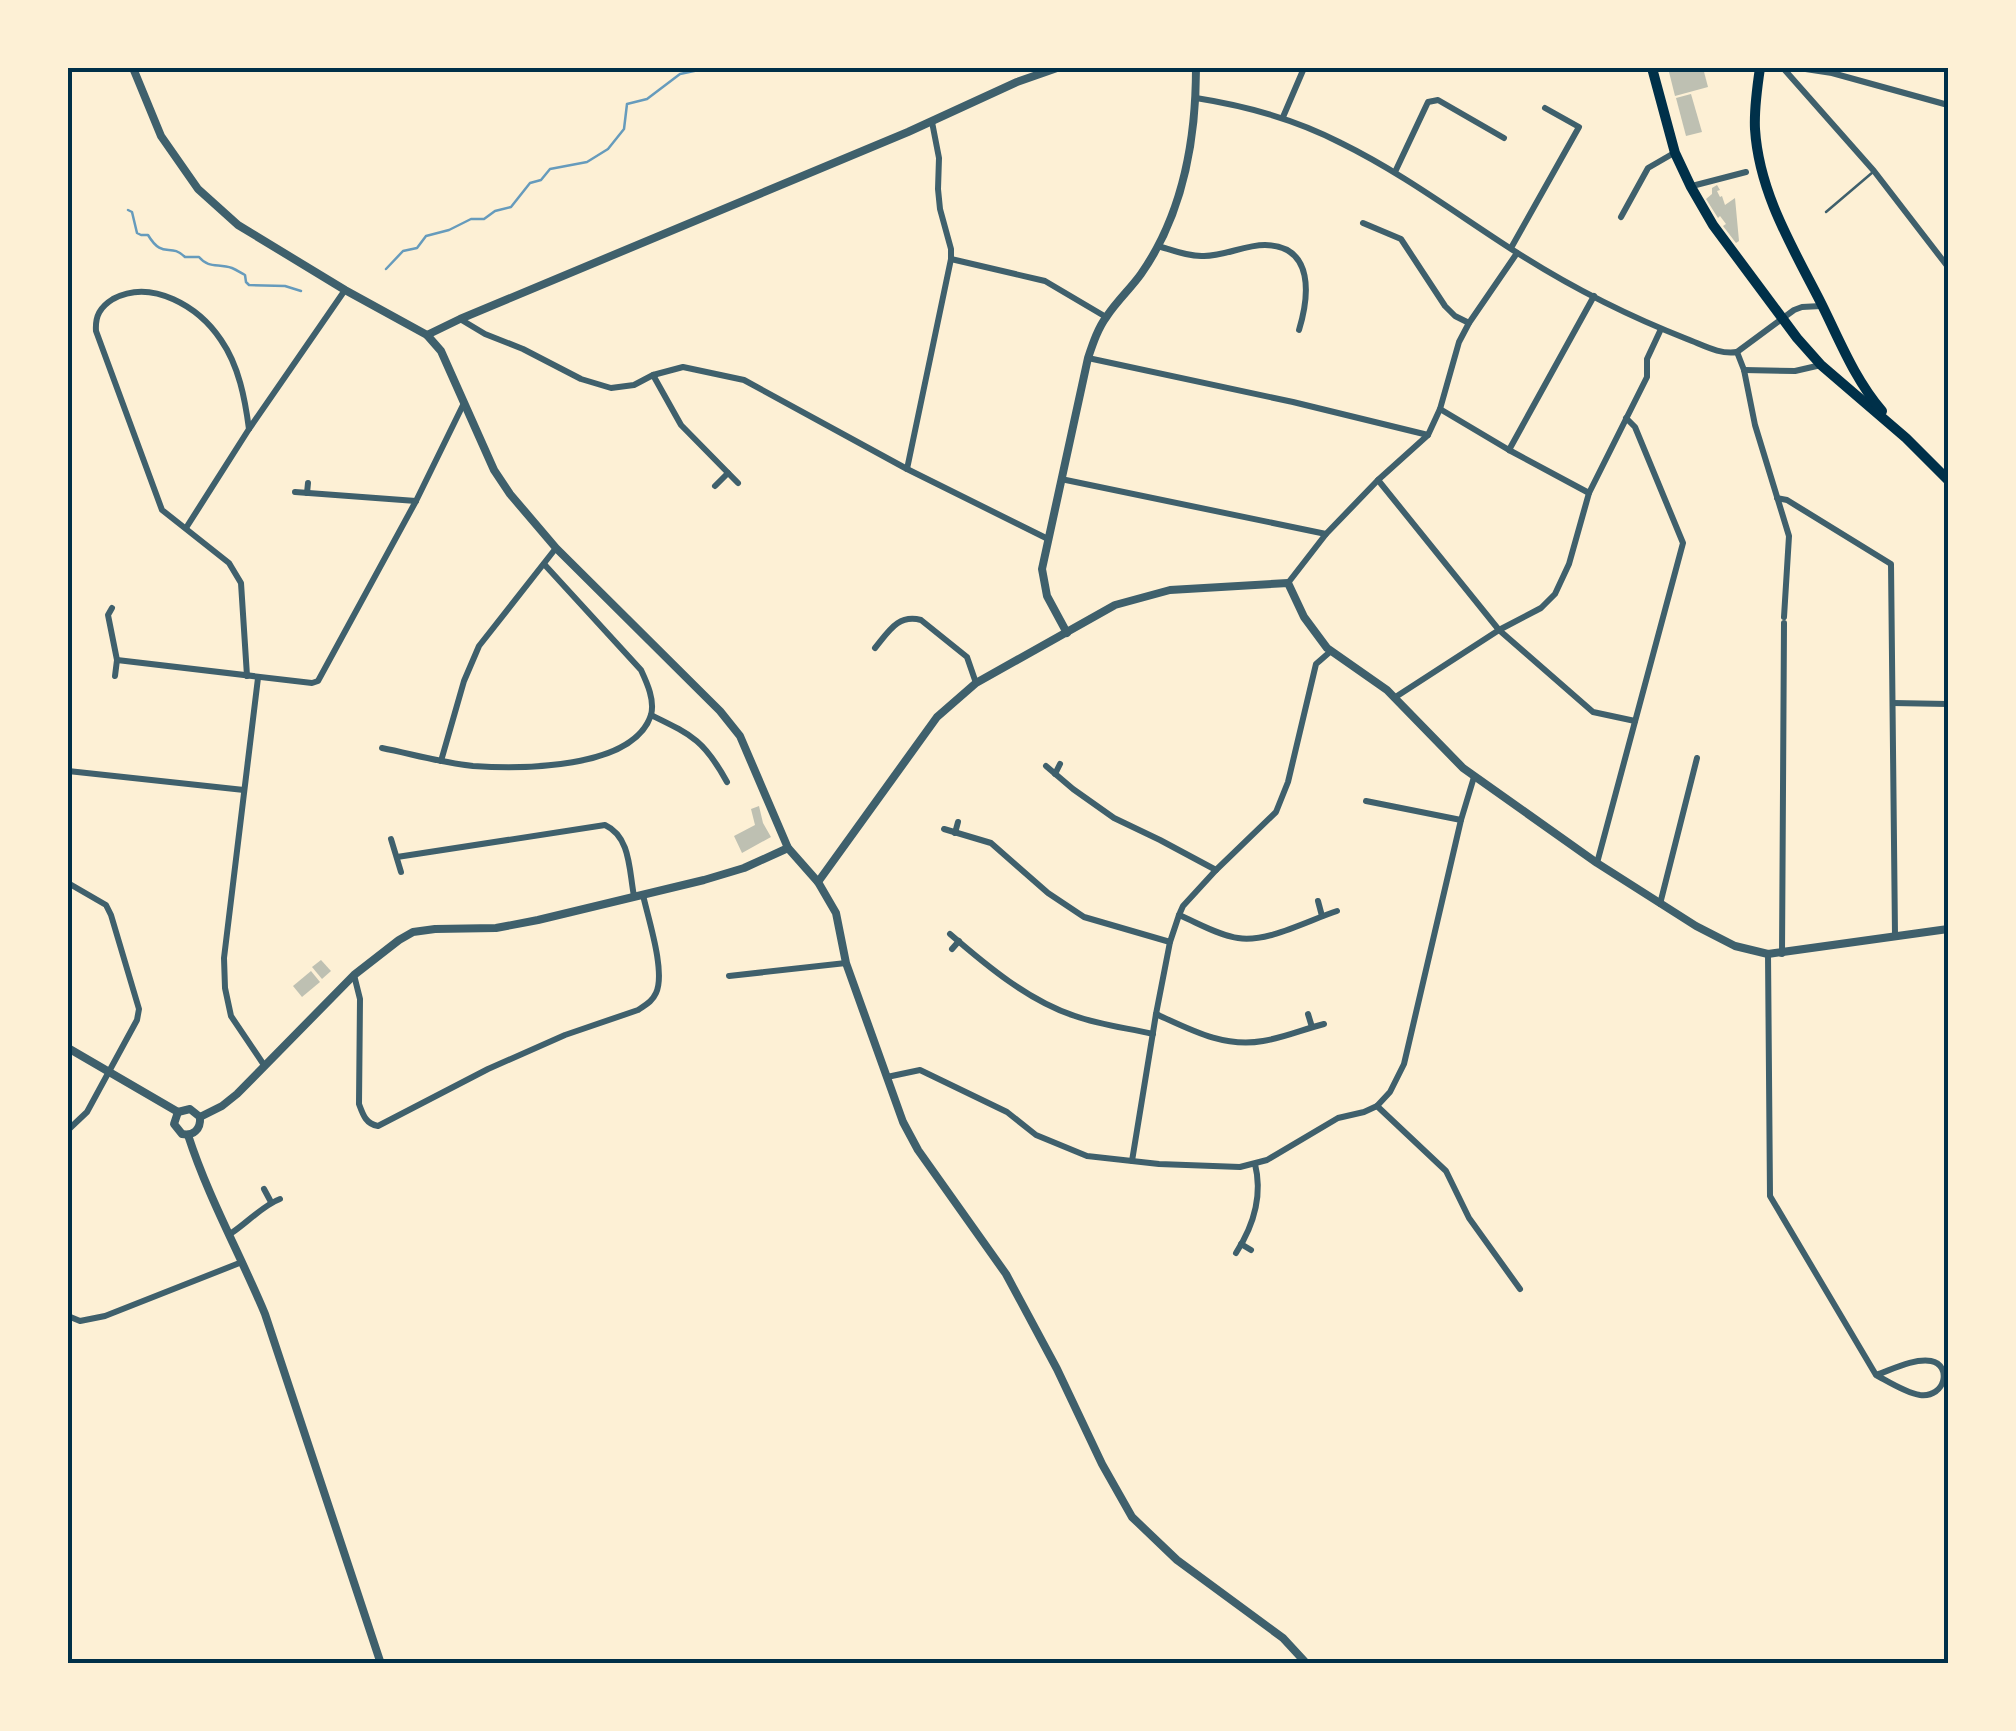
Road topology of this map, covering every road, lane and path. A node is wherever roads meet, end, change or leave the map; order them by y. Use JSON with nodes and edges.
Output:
{"nodes":[{"id":1,"x":133,"y":68,"type":"edge"},
{"id":2,"x":1057,"y":68,"type":"edge"},
{"id":3,"x":1196,"y":68,"type":"edge"},
{"id":4,"x":1304,"y":68,"type":"edge"},
{"id":5,"x":1652,"y":68,"type":"edge"},
{"id":6,"x":1760,"y":68,"type":"edge"},
{"id":7,"x":1798,"y":68,"type":"edge"},
{"id":8,"x":1785,"y":69,"type":"edge"},
{"id":9,"x":1196,"y":98,"type":"junction"},
{"id":10,"x":1948,"y":105,"type":"edge"},
{"id":11,"x":1545,"y":108,"type":"dead end"},
{"id":12,"x":1283,"y":118,"type":"junction"},
{"id":13,"x":932,"y":122,"type":"junction"},
{"id":14,"x":1504,"y":138,"type":"dead end"},
{"id":15,"x":1675,"y":153,"type":"junction"},
{"id":16,"x":1874,"y":171,"type":"junction"},
{"id":17,"x":1395,"y":172,"type":"junction"},
{"id":18,"x":1746,"y":172,"type":"dead end"},
{"id":19,"x":1691,"y":186,"type":"junction"},
{"id":20,"x":1826,"y":212,"type":"dead end"},
{"id":21,"x":1621,"y":217,"type":"dead end"},
{"id":22,"x":1362,"y":224,"type":"dead end"},
{"id":23,"x":1158,"y":246,"type":"junction"},
{"id":24,"x":1514,"y":251,"type":"junction"},
{"id":25,"x":951,"y":259,"type":"junction"},
{"id":26,"x":1948,"y":267,"type":"edge"},
{"id":27,"x":344,"y":290,"type":"junction"},
{"id":28,"x":1594,"y":296,"type":"junction"},
{"id":29,"x":1822,"y":306,"type":"junction"},
{"id":30,"x":1106,"y":317,"type":"junction"},
{"id":31,"x":460,"y":319,"type":"junction"},
{"id":32,"x":1783,"y":319,"type":"junction"},
{"id":33,"x":1469,"y":323,"type":"junction"},
{"id":34,"x":1661,"y":329,"type":"junction"},
{"id":35,"x":1300,"y":330,"type":"dead end"},
{"id":36,"x":427,"y":335,"type":"junction"},
{"id":37,"x":1738,"y":352,"type":"junction"},
{"id":38,"x":1088,"y":358,"type":"junction"},
{"id":39,"x":1847,"y":358,"type":"junction"},
{"id":40,"x":1821,"y":365,"type":"junction"},
{"id":41,"x":1744,"y":370,"type":"junction"},
{"id":42,"x":653,"y":376,"type":"junction"},
{"id":43,"x":464,"y":402,"type":"junction"},
{"id":44,"x":1440,"y":408,"type":"junction"},
{"id":45,"x":1626,"y":418,"type":"junction"},
{"id":46,"x":249,"y":429,"type":"junction"},
{"id":47,"x":1428,"y":435,"type":"junction"},
{"id":48,"x":1906,"y":438,"type":"junction"},
{"id":49,"x":1508,"y":450,"type":"junction"},
{"id":50,"x":907,"y":469,"type":"junction"},
{"id":51,"x":728,"y":472,"type":"junction"},
{"id":52,"x":1061,"y":478,"type":"junction"},
{"id":53,"x":1378,"y":480,"type":"junction"},
{"id":54,"x":1948,"y":480,"type":"edge"},
{"id":55,"x":738,"y":482,"type":"dead end"},
{"id":56,"x":308,"y":483,"type":"dead end"},
{"id":57,"x":714,"y":486,"type":"dead end"},
{"id":58,"x":295,"y":492,"type":"dead end"},
{"id":59,"x":308,"y":493,"type":"junction"},
{"id":60,"x":1589,"y":493,"type":"junction"},
{"id":61,"x":1777,"y":498,"type":"junction"},
{"id":62,"x":416,"y":501,"type":"junction"},
{"id":63,"x":186,"y":528,"type":"junction"},
{"id":64,"x":1326,"y":534,"type":"junction"},
{"id":65,"x":1048,"y":538,"type":"junction"},
{"id":66,"x":556,"y":548,"type":"junction"},
{"id":67,"x":544,"y":564,"type":"junction"},
{"id":68,"x":1288,"y":583,"type":"junction"},
{"id":69,"x":112,"y":608,"type":"dead end"},
{"id":70,"x":1498,"y":630,"type":"junction"},
{"id":71,"x":1067,"y":632,"type":"junction"},
{"id":72,"x":876,"y":648,"type":"dead end"},
{"id":73,"x":1331,"y":652,"type":"junction"},
{"id":74,"x":117,"y":660,"type":"junction"},
{"id":75,"x":115,"y":676,"type":"dead end"},
{"id":76,"x":247,"y":676,"type":"junction"},
{"id":77,"x":258,"y":678,"type":"junction"},
{"id":78,"x":976,"y":684,"type":"junction"},
{"id":79,"x":1394,"y":698,"type":"junction"},
{"id":80,"x":1892,"y":703,"type":"junction"},
{"id":81,"x":1948,"y":704,"type":"edge"},
{"id":82,"x":650,"y":714,"type":"junction"},
{"id":83,"x":1635,"y":721,"type":"junction"},
{"id":84,"x":382,"y":748,"type":"dead end"},
{"id":85,"x":1697,"y":758,"type":"dead end"},
{"id":86,"x":441,"y":760,"type":"junction"},
{"id":87,"x":1060,"y":764,"type":"dead end"},
{"id":88,"x":1046,"y":766,"type":"dead end"},
{"id":89,"x":68,"y":771,"type":"edge"},
{"id":90,"x":1055,"y":774,"type":"junction"},
{"id":91,"x":1474,"y":777,"type":"junction"},
{"id":92,"x":727,"y":782,"type":"dead end"},
{"id":93,"x":244,"y":790,"type":"junction"},
{"id":94,"x":1366,"y":801,"type":"dead end"},
{"id":95,"x":1461,"y":820,"type":"junction"},
{"id":96,"x":958,"y":822,"type":"dead end"},
{"id":97,"x":944,"y":829,"type":"dead end"},
{"id":98,"x":955,"y":832,"type":"junction"},
{"id":99,"x":391,"y":839,"type":"dead end"},
{"id":100,"x":788,"y":848,"type":"junction"},
{"id":101,"x":397,"y":858,"type":"junction"},
{"id":102,"x":1597,"y":862,"type":"junction"},
{"id":103,"x":1216,"y":870,"type":"junction"},
{"id":104,"x":400,"y":872,"type":"dead end"},
{"id":105,"x":818,"y":882,"type":"junction"},
{"id":106,"x":68,"y":884,"type":"edge"},
{"id":107,"x":638,"y":895,"type":"junction"},
{"id":108,"x":1318,"y":901,"type":"dead end"},
{"id":109,"x":1660,"y":904,"type":"junction"},
{"id":110,"x":1337,"y":911,"type":"dead end"},
{"id":111,"x":1179,"y":915,"type":"junction"},
{"id":112,"x":1322,"y":916,"type":"junction"},
{"id":113,"x":1948,"y":929,"type":"edge"},
{"id":114,"x":950,"y":934,"type":"dead end"},
{"id":115,"x":1895,"y":935,"type":"junction"},
{"id":116,"x":959,"y":942,"type":"junction"},
{"id":117,"x":1170,"y":942,"type":"junction"},
{"id":118,"x":952,"y":950,"type":"dead end"},
{"id":119,"x":1768,"y":954,"type":"junction"},
{"id":120,"x":1782,"y":954,"type":"junction"},
{"id":121,"x":846,"y":963,"type":"junction"},
{"id":122,"x":354,"y":975,"type":"junction"},
{"id":123,"x":728,"y":976,"type":"dead end"},
{"id":124,"x":1156,"y":1014,"type":"junction"},
{"id":125,"x":1308,"y":1014,"type":"dead end"},
{"id":126,"x":1324,"y":1024,"type":"dead end"},
{"id":127,"x":1312,"y":1027,"type":"junction"},
{"id":128,"x":1153,"y":1034,"type":"junction"},
{"id":129,"x":68,"y":1048,"type":"edge"},
{"id":130,"x":264,"y":1065,"type":"junction"},
{"id":131,"x":108,"y":1071,"type":"junction"},
{"id":132,"x":887,"y":1077,"type":"junction"},
{"id":133,"x":1377,"y":1106,"type":"junction"},
{"id":134,"x":178,"y":1112,"type":"junction"},
{"id":135,"x":200,"y":1117,"type":"junction"},
{"id":136,"x":68,"y":1130,"type":"edge"},
{"id":137,"x":188,"y":1135,"type":"junction"},
{"id":138,"x":1132,"y":1162,"type":"junction"},
{"id":139,"x":1256,"y":1164,"type":"junction"},
{"id":140,"x":264,"y":1189,"type":"dead end"},
{"id":141,"x":280,"y":1199,"type":"dead end"},
{"id":142,"x":271,"y":1202,"type":"junction"},
{"id":143,"x":230,"y":1234,"type":"junction"},
{"id":144,"x":1241,"y":1244,"type":"junction"},
{"id":145,"x":1251,"y":1250,"type":"dead end"},
{"id":146,"x":1236,"y":1252,"type":"dead end"},
{"id":147,"x":244,"y":1262,"type":"junction"},
{"id":148,"x":1520,"y":1289,"type":"dead end"},
{"id":149,"x":68,"y":1316,"type":"edge"},
{"id":150,"x":1876,"y":1376,"type":"junction"},
{"id":151,"x":381,"y":1664,"type":"edge"},
{"id":152,"x":1307,"y":1664,"type":"edge"}],
"edges":[{"from":1,"to":27,"type":"street"},
{"from":2,"to":13,"type":"street"},
{"from":3,"to":9,"type":"street"},
{"from":4,"to":12,"type":"street"},
{"from":5,"to":15,"type":"highway"},
{"from":6,"to":29,"type":"highway"},
{"from":7,"to":8,"type":"street"},
{"from":7,"to":10,"type":"street"},
{"from":8,"to":16,"type":"street"},
{"from":9,"to":12,"type":"street"},
{"from":9,"to":23,"type":"street"},
{"from":11,"to":24,"type":"street"},
{"from":12,"to":17,"type":"street"},
{"from":13,"to":25,"type":"street"},
{"from":13,"to":31,"type":"street"},
{"from":14,"to":17,"type":"street"},
{"from":15,"to":19,"type":"highway"},
{"from":15,"to":21,"type":"street"},
{"from":16,"to":20,"type":"lane"},
{"from":16,"to":26,"type":"street"},
{"from":17,"to":24,"type":"street"},
{"from":18,"to":19,"type":"street"},
{"from":19,"to":32,"type":"highway"},
{"from":22,"to":33,"type":"street"},
{"from":23,"to":30,"type":"street"},
{"from":23,"to":35,"type":"street"},
{"from":24,"to":28,"type":"street"},
{"from":24,"to":33,"type":"street"},
{"from":25,"to":30,"type":"street"},
{"from":25,"to":50,"type":"street"},
{"from":27,"to":36,"type":"street"},
{"from":27,"to":46,"type":"street"},
{"from":28,"to":34,"type":"street"},
{"from":28,"to":49,"type":"street"},
{"from":29,"to":32,"type":"street"},
{"from":29,"to":39,"type":"highway"},
{"from":30,"to":38,"type":"street"},
{"from":31,"to":36,"type":"street"},
{"from":31,"to":42,"type":"street"},
{"from":32,"to":37,"type":"street"},
{"from":32,"to":40,"type":"highway"},
{"from":33,"to":44,"type":"street"},
{"from":34,"to":37,"type":"street"},
{"from":34,"to":45,"type":"street"},
{"from":36,"to":43,"type":"street"},
{"from":37,"to":41,"type":"street"},
{"from":38,"to":47,"type":"street"},
{"from":38,"to":52,"type":"street"},
{"from":39,"to":40,"type":"highway"},
{"from":39,"to":48,"type":"highway"},
{"from":40,"to":41,"type":"street"},
{"from":40,"to":48,"type":"highway"},
{"from":41,"to":61,"type":"street"},
{"from":42,"to":50,"type":"street"},
{"from":42,"to":51,"type":"street"},
{"from":43,"to":62,"type":"street"},
{"from":43,"to":66,"type":"street"},
{"from":44,"to":47,"type":"street"},
{"from":44,"to":49,"type":"street"},
{"from":45,"to":60,"type":"street"},
{"from":45,"to":83,"type":"street"},
{"from":46,"to":63,"type":"street"},
{"from":46,"to":63,"type":"street"},
{"from":47,"to":53,"type":"street"},
{"from":48,"to":54,"type":"highway"},
{"from":49,"to":60,"type":"street"},
{"from":50,"to":65,"type":"street"},
{"from":51,"to":55,"type":"street"},
{"from":51,"to":57,"type":"street"},
{"from":52,"to":64,"type":"street"},
{"from":52,"to":65,"type":"street"},
{"from":53,"to":64,"type":"street"},
{"from":53,"to":70,"type":"street"},
{"from":56,"to":59,"type":"street"},
{"from":58,"to":59,"type":"street"},
{"from":59,"to":62,"type":"street"},
{"from":60,"to":70,"type":"street"},
{"from":61,"to":80,"type":"street"},
{"from":61,"to":120,"type":"street"},
{"from":62,"to":77,"type":"street"},
{"from":63,"to":76,"type":"street"},
{"from":64,"to":68,"type":"street"},
{"from":65,"to":71,"type":"street"},
{"from":66,"to":67,"type":"street"},
{"from":66,"to":100,"type":"street"},
{"from":67,"to":82,"type":"street"},
{"from":67,"to":86,"type":"street"},
{"from":68,"to":71,"type":"street"},
{"from":68,"to":73,"type":"street"},
{"from":69,"to":74,"type":"street"},
{"from":70,"to":79,"type":"street"},
{"from":70,"to":83,"type":"street"},
{"from":71,"to":78,"type":"street"},
{"from":72,"to":78,"type":"street"},
{"from":73,"to":79,"type":"street"},
{"from":73,"to":103,"type":"street"},
{"from":74,"to":75,"type":"street"},
{"from":74,"to":76,"type":"street"},
{"from":76,"to":77,"type":"street"},
{"from":77,"to":93,"type":"street"},
{"from":78,"to":105,"type":"street"},
{"from":79,"to":91,"type":"street"},
{"from":80,"to":81,"type":"street"},
{"from":80,"to":115,"type":"street"},
{"from":82,"to":86,"type":"street"},
{"from":82,"to":92,"type":"street"},
{"from":83,"to":102,"type":"street"},
{"from":84,"to":86,"type":"street"},
{"from":85,"to":109,"type":"street"},
{"from":87,"to":90,"type":"street"},
{"from":88,"to":90,"type":"street"},
{"from":89,"to":93,"type":"street"},
{"from":90,"to":103,"type":"street"},
{"from":91,"to":95,"type":"street"},
{"from":91,"to":102,"type":"street"},
{"from":93,"to":130,"type":"street"},
{"from":94,"to":95,"type":"street"},
{"from":95,"to":133,"type":"street"},
{"from":96,"to":98,"type":"street"},
{"from":97,"to":98,"type":"street"},
{"from":98,"to":117,"type":"street"},
{"from":99,"to":101,"type":"street"},
{"from":100,"to":105,"type":"street"},
{"from":100,"to":107,"type":"street"},
{"from":101,"to":104,"type":"street"},
{"from":101,"to":107,"type":"street"},
{"from":102,"to":109,"type":"street"},
{"from":103,"to":111,"type":"street"},
{"from":105,"to":121,"type":"street"},
{"from":106,"to":131,"type":"street"},
{"from":107,"to":122,"type":"street"},
{"from":107,"to":122,"type":"street"},
{"from":108,"to":112,"type":"street"},
{"from":109,"to":119,"type":"street"},
{"from":110,"to":112,"type":"street"},
{"from":111,"to":112,"type":"street"},
{"from":111,"to":117,"type":"street"},
{"from":113,"to":115,"type":"street"},
{"from":114,"to":116,"type":"street"},
{"from":115,"to":120,"type":"street"},
{"from":116,"to":118,"type":"street"},
{"from":116,"to":128,"type":"street"},
{"from":117,"to":124,"type":"street"},
{"from":119,"to":120,"type":"street"},
{"from":119,"to":150,"type":"street"},
{"from":121,"to":123,"type":"street"},
{"from":121,"to":132,"type":"street"},
{"from":122,"to":130,"type":"street"},
{"from":124,"to":127,"type":"street"},
{"from":124,"to":128,"type":"street"},
{"from":125,"to":127,"type":"street"},
{"from":126,"to":127,"type":"street"},
{"from":128,"to":138,"type":"street"},
{"from":129,"to":131,"type":"street"},
{"from":130,"to":135,"type":"street"},
{"from":131,"to":134,"type":"street"},
{"from":131,"to":136,"type":"street"},
{"from":132,"to":138,"type":"street"},
{"from":132,"to":152,"type":"street"},
{"from":133,"to":139,"type":"street"},
{"from":133,"to":148,"type":"street"},
{"from":134,"to":135,"type":"street"},
{"from":134,"to":137,"type":"street"},
{"from":135,"to":137,"type":"street"},
{"from":137,"to":143,"type":"street"},
{"from":138,"to":139,"type":"street"},
{"from":139,"to":144,"type":"street"},
{"from":140,"to":142,"type":"street"},
{"from":141,"to":142,"type":"street"},
{"from":142,"to":143,"type":"street"},
{"from":143,"to":147,"type":"street"},
{"from":144,"to":145,"type":"street"},
{"from":144,"to":146,"type":"street"},
{"from":147,"to":149,"type":"street"},
{"from":147,"to":151,"type":"street"},
{"from":150,"to":150,"type":"street"}]}
